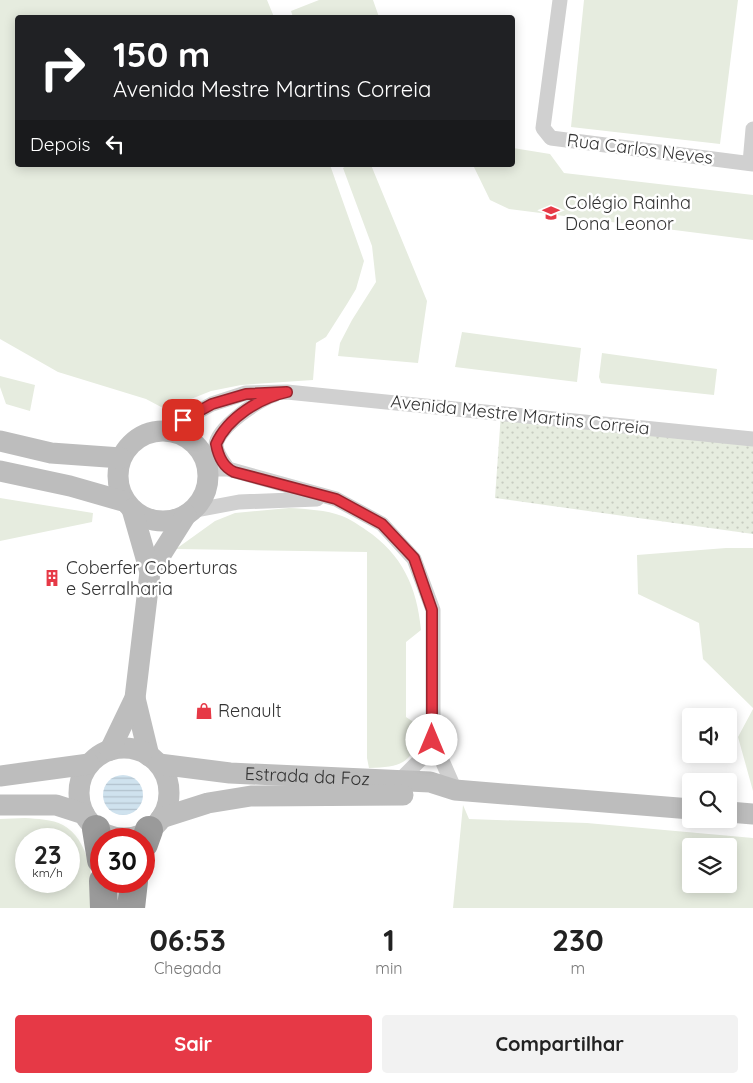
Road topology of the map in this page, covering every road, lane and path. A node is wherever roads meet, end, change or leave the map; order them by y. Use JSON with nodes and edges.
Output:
{"nodes":[{"id":1,"x":560,"y":0,"type":"edge"},
{"id":2,"x":753,"y":129,"type":"edge"},
{"id":3,"x":751,"y":163,"type":"edge"},
{"id":4,"x":287,"y":392,"type":"junction"},
{"id":5,"x":165,"y":430,"type":"junction"},
{"id":6,"x":753,"y":439,"type":"edge"},
{"id":7,"x":0,"y":441,"type":"edge"},
{"id":8,"x":121,"y":458,"type":"junction"},
{"id":9,"x":218,"y":469,"type":"junction"},
{"id":10,"x":0,"y":471,"type":"edge"},
{"id":11,"x":336,"y":499,"type":"junction"},
{"id":12,"x":129,"y":506,"type":"junction"},
{"id":13,"x":188,"y":513,"type":"junction"},
{"id":14,"x":150,"y":572,"type":"junction"},
{"id":15,"x":135,"y":698,"type":"junction"},
{"id":16,"x":432,"y":740,"type":"junction"},
{"id":17,"x":110,"y":750,"type":"junction"},
{"id":18,"x":154,"y":760,"type":"junction"},
{"id":19,"x":89,"y":764,"type":"junction"},
{"id":20,"x":0,"y":776,"type":"edge"},
{"id":21,"x":399,"y":781,"type":"junction"},
{"id":22,"x":454,"y":790,"type":"junction"},
{"id":23,"x":0,"y":806,"type":"edge"},
{"id":24,"x":682,"y":808,"type":"edge"},
{"id":25,"x":737,"y":813,"type":"edge"},
{"id":26,"x":753,"y":814,"type":"edge"},
{"id":27,"x":90,"y":821,"type":"junction"},
{"id":28,"x":92,"y":828,"type":"edge"},
{"id":29,"x":99,"y":828,"type":"edge"},
{"id":30,"x":153,"y":828,"type":"edge"},
{"id":31,"x":155,"y":829,"type":"edge"},
{"id":32,"x":103,"y":893,"type":"edge"},
{"id":33,"x":133,"y":893,"type":"edge"},
{"id":34,"x":104,"y":908,"type":"edge"},
{"id":35,"x":132,"y":908,"type":"edge"}],
"edges":[{"from":1,"to":3,"type":"street","name":"Rua Carlos Neves"},
{"from":2,"to":3,"type":"street"},
{"from":4,"to":5,"type":"street","name":"Avenida Mestre Martins Correia"},
{"from":4,"to":6,"type":"street","name":"Avenida Mestre Martins Correia"},
{"from":4,"to":9,"type":"street","name":"Avenida Mestre Martins Correia"},
{"from":5,"to":8,"type":"main road"},
{"from":5,"to":9,"type":"main road"},
{"from":7,"to":8,"type":"main road"},
{"from":8,"to":12,"type":"main road"},
{"from":9,"to":11,"type":"street"},
{"from":9,"to":13,"type":"main road"},
{"from":10,"to":12,"type":"main road"},
{"from":11,"to":13,"type":"street"},
{"from":11,"to":16,"type":"street"},
{"from":12,"to":13,"type":"main road"},
{"from":12,"to":14,"type":"main road"},
{"from":13,"to":14,"type":"main road"},
{"from":14,"to":15,"type":"main road"},
{"from":15,"to":17,"type":"main road"},
{"from":15,"to":18,"type":"main road"},
{"from":16,"to":21,"type":"street"},
{"from":16,"to":22,"type":"street"},
{"from":17,"to":18,"type":"main road"},
{"from":17,"to":19,"type":"main road"},
{"from":18,"to":21,"type":"main road","name":"Estrada da Foz"},
{"from":18,"to":30,"type":"main road"},
{"from":19,"to":20,"type":"main road"},
{"from":19,"to":27,"type":"main road"},
{"from":21,"to":22,"type":"main road","name":"Estrada da Foz"},
{"from":22,"to":24,"type":"main road","name":"Estrada da Foz"},
{"from":22,"to":31,"type":"main road","name":"Estrada da Foz"},
{"from":23,"to":27,"type":"main road"},
{"from":25,"to":26,"type":"main road"},
{"from":27,"to":28,"type":"highway"},
{"from":27,"to":29,"type":"main road"},
{"from":32,"to":34,"type":"highway"},
{"from":33,"to":35,"type":"highway"}]}
